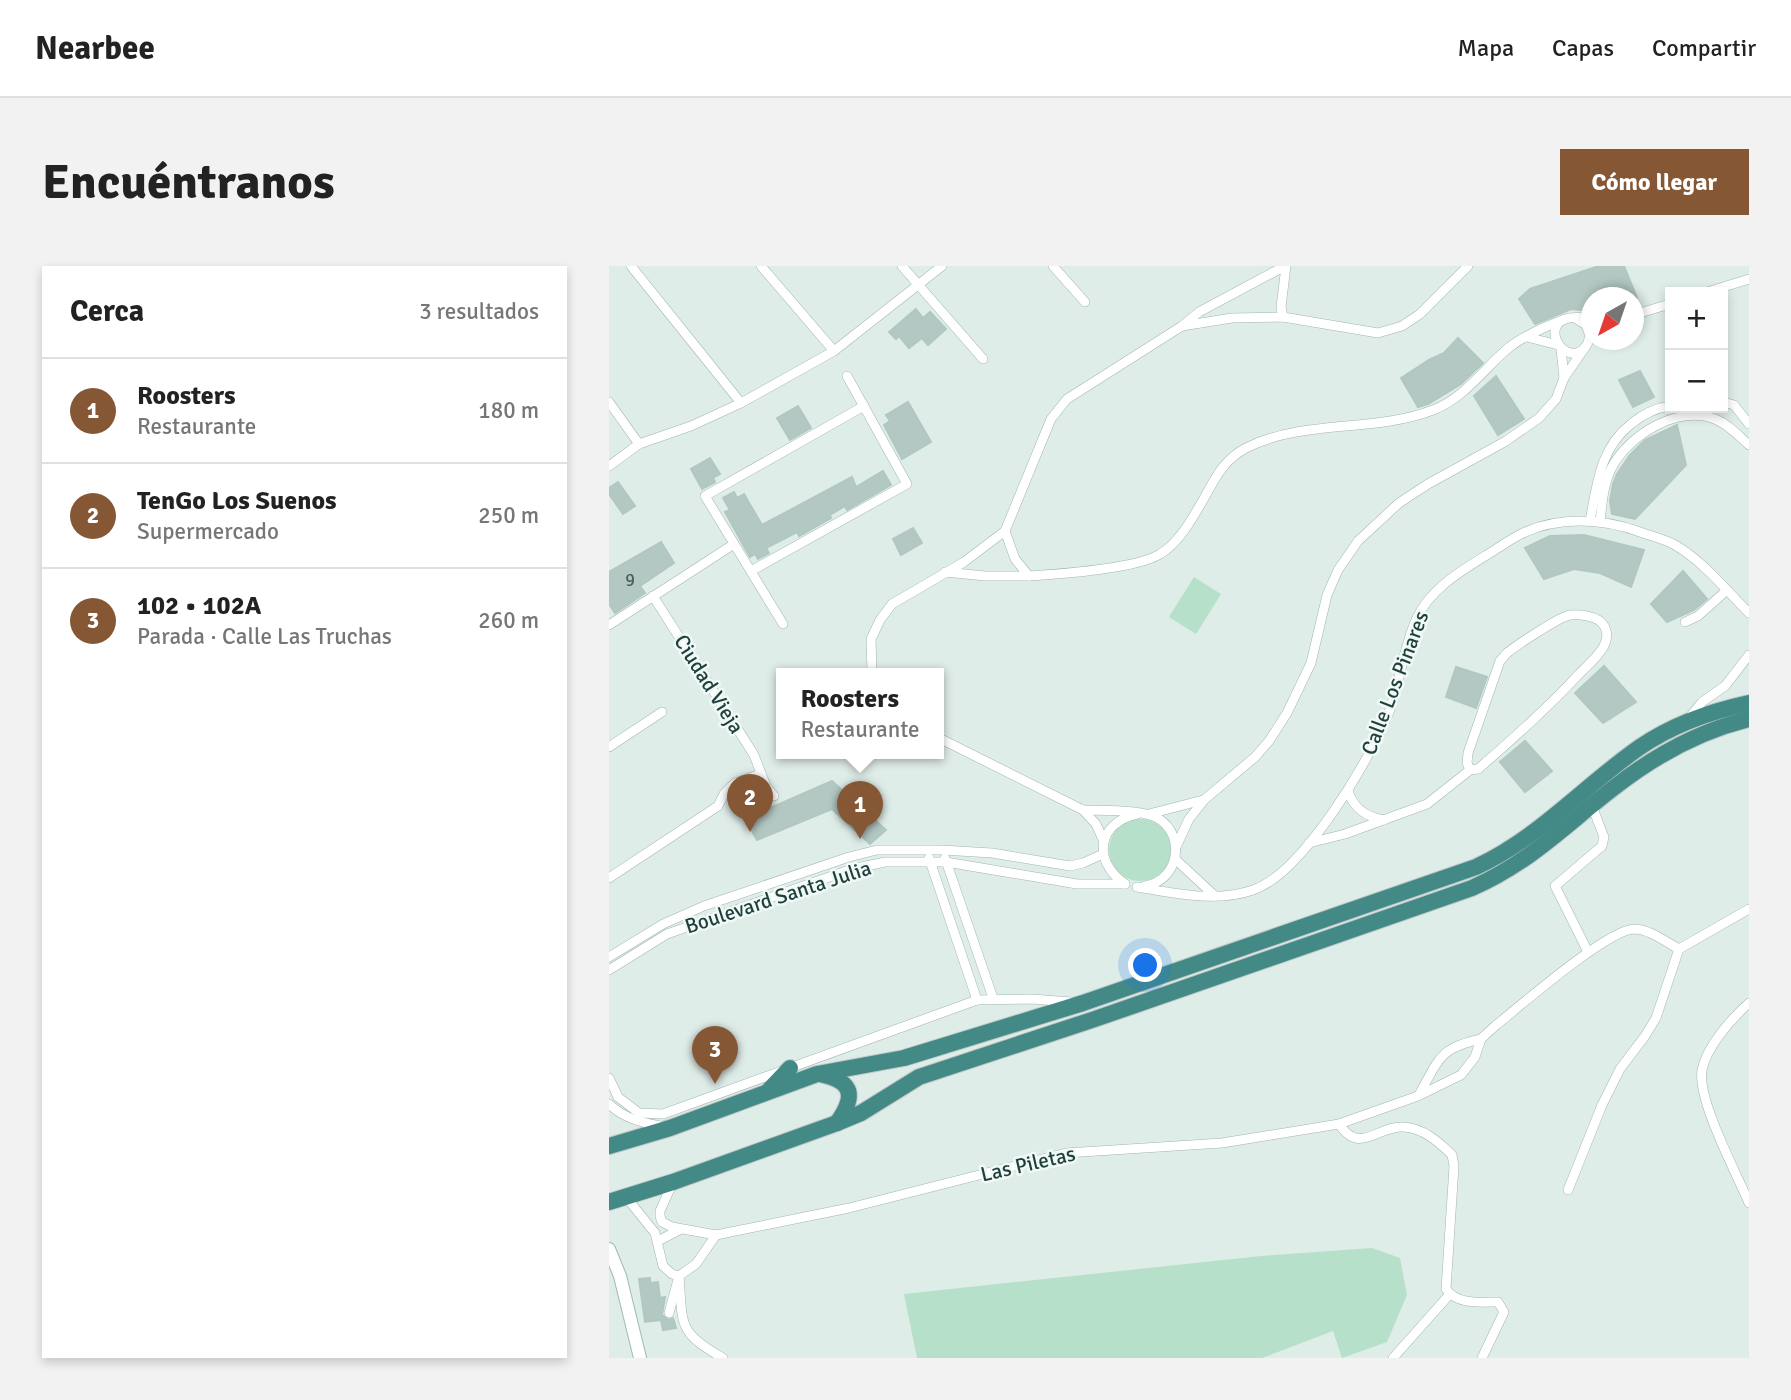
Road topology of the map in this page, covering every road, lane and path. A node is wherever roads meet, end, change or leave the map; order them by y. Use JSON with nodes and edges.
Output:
{"nodes":[{"id":1,"x":631,"y":266,"type":"edge"},
{"id":2,"x":761,"y":266,"type":"edge"},
{"id":3,"x":902,"y":266,"type":"edge"},
{"id":4,"x":942,"y":266,"type":"edge"},
{"id":5,"x":1053,"y":266,"type":"edge"},
{"id":6,"x":1285,"y":266,"type":"edge"},
{"id":7,"x":1468,"y":266,"type":"edge"},
{"id":8,"x":1749,"y":279,"type":"edge"},
{"id":9,"x":918,"y":286,"type":"junction"},
{"id":10,"x":1723,"y":287,"type":"edge"},
{"id":11,"x":1085,"y":302,"type":"dead end"},
{"id":12,"x":1665,"y":305,"type":"edge"},
{"id":13,"x":1644,"y":312,"type":"edge"},
{"id":14,"x":1283,"y":317,"type":"junction"},
{"id":15,"x":1575,"y":318,"type":"junction"},
{"id":16,"x":1581,"y":318,"type":"edge"},
{"id":17,"x":1563,"y":320,"type":"junction"},
{"id":18,"x":1581,"y":320,"type":"edge"},
{"id":19,"x":1182,"y":326,"type":"junction"},
{"id":20,"x":1527,"y":337,"type":"junction"},
{"id":21,"x":1560,"y":347,"type":"junction"},
{"id":22,"x":1581,"y":348,"type":"edge"},
{"id":23,"x":1584,"y":350,"type":"edge"},
{"id":24,"x":834,"y":351,"type":"junction"},
{"id":25,"x":983,"y":359,"type":"dead end"},
{"id":26,"x":847,"y":376,"type":"dead end"},
{"id":27,"x":1565,"y":378,"type":"junction"},
{"id":28,"x":609,"y":402,"type":"edge"},
{"id":29,"x":741,"y":403,"type":"junction"},
{"id":30,"x":1728,"y":403,"type":"edge"},
{"id":31,"x":864,"y":406,"type":"junction"},
{"id":32,"x":1665,"y":407,"type":"edge"},
{"id":33,"x":1749,"y":424,"type":"edge"},
{"id":34,"x":639,"y":444,"type":"junction"},
{"id":35,"x":1749,"y":445,"type":"edge"},
{"id":36,"x":609,"y":466,"type":"edge"},
{"id":37,"x":1595,"y":522,"type":"junction"},
{"id":38,"x":1005,"y":531,"type":"junction"},
{"id":39,"x":734,"y":544,"type":"junction"},
{"id":40,"x":751,"y":571,"type":"junction"},
{"id":41,"x":943,"y":572,"type":"junction"},
{"id":42,"x":1029,"y":576,"type":"junction"},
{"id":43,"x":1727,"y":590,"type":"junction"},
{"id":44,"x":653,"y":596,"type":"junction"},
{"id":45,"x":1749,"y":612,"type":"edge"},
{"id":46,"x":1685,"y":622,"type":"dead end"},
{"id":47,"x":783,"y":624,"type":"dead end"},
{"id":48,"x":609,"y":625,"type":"edge"},
{"id":49,"x":1749,"y":655,"type":"edge"},
{"id":50,"x":872,"y":668,"type":"edge"},
{"id":51,"x":1749,"y":703,"type":"edge"},
{"id":52,"x":662,"y":712,"type":"dead end"},
{"id":53,"x":1749,"y":719,"type":"edge"},
{"id":54,"x":1682,"y":725,"type":"junction"},
{"id":55,"x":944,"y":740,"type":"edge"},
{"id":56,"x":609,"y":747,"type":"edge"},
{"id":57,"x":1470,"y":770,"type":"junction"},
{"id":58,"x":761,"y":775,"type":"junction"},
{"id":59,"x":1347,"y":791,"type":"junction"},
{"id":60,"x":774,"y":796,"type":"dead end"},
{"id":61,"x":1205,"y":799,"type":"junction"},
{"id":62,"x":1592,"y":806,"type":"junction"},
{"id":63,"x":1083,"y":810,"type":"junction"},
{"id":64,"x":1137,"y":814,"type":"junction"},
{"id":65,"x":1148,"y":815,"type":"junction"},
{"id":66,"x":1386,"y":820,"type":"junction"},
{"id":67,"x":1104,"y":842,"type":"junction"},
{"id":68,"x":1309,"y":843,"type":"junction"},
{"id":69,"x":1176,"y":847,"type":"junction"},
{"id":70,"x":927,"y":850,"type":"junction"},
{"id":71,"x":941,"y":850,"type":"junction"},
{"id":72,"x":1103,"y":855,"type":"junction"},
{"id":73,"x":1175,"y":859,"type":"junction"},
{"id":74,"x":930,"y":862,"type":"junction"},
{"id":75,"x":946,"y":862,"type":"junction"},
{"id":76,"x":609,"y":878,"type":"edge"},
{"id":77,"x":1125,"y":884,"type":"junction"},
{"id":78,"x":1137,"y":887,"type":"junction"},
{"id":79,"x":1215,"y":896,"type":"junction"},
{"id":80,"x":1749,"y":909,"type":"edge"},
{"id":81,"x":1679,"y":949,"type":"junction"},
{"id":82,"x":1588,"y":952,"type":"junction"},
{"id":83,"x":609,"y":957,"type":"edge"},
{"id":84,"x":609,"y":970,"type":"edge"},
{"id":85,"x":993,"y":998,"type":"junction"},
{"id":86,"x":977,"y":1000,"type":"junction"},
{"id":87,"x":1083,"y":1003,"type":"junction"},
{"id":88,"x":1749,"y":1003,"type":"edge"},
{"id":89,"x":1482,"y":1039,"type":"junction"},
{"id":90,"x":790,"y":1068,"type":"junction"},
{"id":91,"x":817,"y":1074,"type":"junction"},
{"id":92,"x":609,"y":1078,"type":"edge"},
{"id":93,"x":766,"y":1093,"type":"junction"},
{"id":94,"x":1418,"y":1096,"type":"junction"},
{"id":95,"x":609,"y":1104,"type":"edge"},
{"id":96,"x":837,"y":1123,"type":"junction"},
{"id":97,"x":1339,"y":1124,"type":"junction"},
{"id":98,"x":670,"y":1128,"type":"junction"},
{"id":99,"x":609,"y":1146,"type":"edge"},
{"id":100,"x":673,"y":1182,"type":"junction"},
{"id":101,"x":1568,"y":1190,"type":"dead end"},
{"id":102,"x":615,"y":1203,"type":"edge"},
{"id":103,"x":1749,"y":1203,"type":"edge"},
{"id":104,"x":681,"y":1229,"type":"junction"},
{"id":105,"x":716,"y":1235,"type":"junction"},
{"id":106,"x":658,"y":1241,"type":"junction"},
{"id":107,"x":609,"y":1249,"type":"edge"},
{"id":108,"x":679,"y":1276,"type":"junction"},
{"id":109,"x":1450,"y":1294,"type":"junction"},
{"id":110,"x":669,"y":1313,"type":"dead end"},
{"id":111,"x":640,"y":1358,"type":"edge"},
{"id":112,"x":723,"y":1358,"type":"edge"},
{"id":113,"x":1393,"y":1358,"type":"edge"},
{"id":114,"x":1482,"y":1358,"type":"edge"}],
"edges":[{"from":1,"to":29,"type":"street"},
{"from":2,"to":24,"type":"street"},
{"from":3,"to":9,"type":"street"},
{"from":4,"to":9,"type":"street"},
{"from":5,"to":11,"type":"street"},
{"from":6,"to":14,"type":"street"},
{"from":6,"to":19,"type":"street"},
{"from":7,"to":14,"type":"street"},
{"from":8,"to":10,"type":"street"},
{"from":9,"to":24,"type":"street"},
{"from":9,"to":25,"type":"street"},
{"from":12,"to":13,"type":"street"},
{"from":14,"to":19,"type":"street"},
{"from":15,"to":16,"type":"street"},
{"from":15,"to":17,"type":"street"},
{"from":15,"to":18,"type":"street"},
{"from":17,"to":20,"type":"street"},
{"from":17,"to":21,"type":"street"},
{"from":19,"to":38,"type":"street"},
{"from":20,"to":21,"type":"street"},
{"from":20,"to":42,"type":"street"},
{"from":21,"to":22,"type":"street"},
{"from":21,"to":27,"type":"street"},
{"from":23,"to":27,"type":"street"},
{"from":24,"to":29,"type":"street"},
{"from":26,"to":31,"type":"street"},
{"from":27,"to":61,"type":"street"},
{"from":28,"to":34,"type":"street"},
{"from":29,"to":34,"type":"street"},
{"from":30,"to":33,"type":"street"},
{"from":31,"to":39,"type":"street"},
{"from":31,"to":40,"type":"street"},
{"from":32,"to":37,"type":"street"},
{"from":34,"to":36,"type":"street"},
{"from":35,"to":37,"type":"street"},
{"from":37,"to":43,"type":"street","name":"Calle Los Pinares"},
{"from":37,"to":59,"type":"street","name":"Calle Los Pinares"},
{"from":38,"to":41,"type":"street"},
{"from":38,"to":42,"type":"street"},
{"from":39,"to":40,"type":"street"},
{"from":39,"to":44,"type":"street"},
{"from":40,"to":47,"type":"street"},
{"from":41,"to":42,"type":"street"},
{"from":41,"to":50,"type":"street"},
{"from":43,"to":45,"type":"street","name":"Calle Los Pinares"},
{"from":43,"to":46,"type":"street"},
{"from":44,"to":48,"type":"street"},
{"from":44,"to":58,"type":"street","name":"Ciudad Vieja"},
{"from":49,"to":54,"type":"street"},
{"from":51,"to":54,"type":"highway"},
{"from":52,"to":56,"type":"street"},
{"from":53,"to":62,"type":"highway"},
{"from":54,"to":87,"type":"highway"},
{"from":55,"to":63,"type":"street"},
{"from":57,"to":57,"type":"street"},
{"from":57,"to":66,"type":"street"},
{"from":58,"to":60,"type":"street","name":"Ciudad Vieja"},
{"from":58,"to":76,"type":"street"},
{"from":59,"to":66,"type":"street"},
{"from":59,"to":68,"type":"street","name":"Calle Los Pinares"},
{"from":61,"to":65,"type":"street"},
{"from":61,"to":69,"type":"street"},
{"from":62,"to":82,"type":"street"},
{"from":62,"to":96,"type":"highway"},
{"from":63,"to":64,"type":"street"},
{"from":63,"to":67,"type":"street"},
{"from":64,"to":65,"type":"street"},
{"from":64,"to":67,"type":"street"},
{"from":65,"to":69,"type":"street"},
{"from":66,"to":68,"type":"street"},
{"from":67,"to":72,"type":"street"},
{"from":68,"to":79,"type":"street","name":"Calle Los Pinares"},
{"from":69,"to":73,"type":"street"},
{"from":70,"to":71,"type":"street"},
{"from":70,"to":74,"type":"street"},
{"from":70,"to":83,"type":"street"},
{"from":71,"to":72,"type":"street"},
{"from":71,"to":75,"type":"street"},
{"from":72,"to":77,"type":"street"},
{"from":73,"to":78,"type":"street"},
{"from":73,"to":79,"type":"street"},
{"from":74,"to":75,"type":"street","name":"Boulevard Santa Julia"},
{"from":74,"to":84,"type":"street","name":"Boulevard Santa Julia"},
{"from":74,"to":86,"type":"street"},
{"from":75,"to":77,"type":"street","name":"Boulevard Santa Julia"},
{"from":75,"to":85,"type":"street"},
{"from":77,"to":78,"type":"street"},
{"from":78,"to":79,"type":"street","name":"Calle Los Pinares"},
{"from":80,"to":81,"type":"street"},
{"from":81,"to":82,"type":"street","name":"Las Piletas"},
{"from":81,"to":101,"type":"street"},
{"from":82,"to":89,"type":"street","name":"Las Piletas"},
{"from":85,"to":86,"type":"street"},
{"from":85,"to":87,"type":"street"},
{"from":86,"to":90,"type":"street"},
{"from":87,"to":91,"type":"highway"},
{"from":88,"to":103,"type":"street"},
{"from":89,"to":94,"type":"street","name":"Las Piletas"},
{"from":89,"to":94,"type":"street","name":"Las Piletas"},
{"from":90,"to":92,"type":"street"},
{"from":90,"to":93,"type":"highway"},
{"from":91,"to":93,"type":"highway"},
{"from":91,"to":96,"type":"highway"},
{"from":93,"to":98,"type":"highway"},
{"from":94,"to":97,"type":"street","name":"Las Piletas"},
{"from":95,"to":98,"type":"street"},
{"from":96,"to":100,"type":"highway"},
{"from":97,"to":105,"type":"street","name":"Las Piletas"},
{"from":97,"to":109,"type":"street"},
{"from":98,"to":99,"type":"highway"},
{"from":100,"to":102,"type":"highway"},
{"from":100,"to":104,"type":"street"},
{"from":102,"to":106,"type":"street"},
{"from":104,"to":105,"type":"street","name":"Las Piletas"},
{"from":104,"to":106,"type":"street"},
{"from":105,"to":108,"type":"street"},
{"from":106,"to":108,"type":"street"},
{"from":107,"to":111,"type":"main road"},
{"from":108,"to":110,"type":"street"},
{"from":108,"to":112,"type":"street"},
{"from":109,"to":113,"type":"street"},
{"from":109,"to":114,"type":"street"}]}
